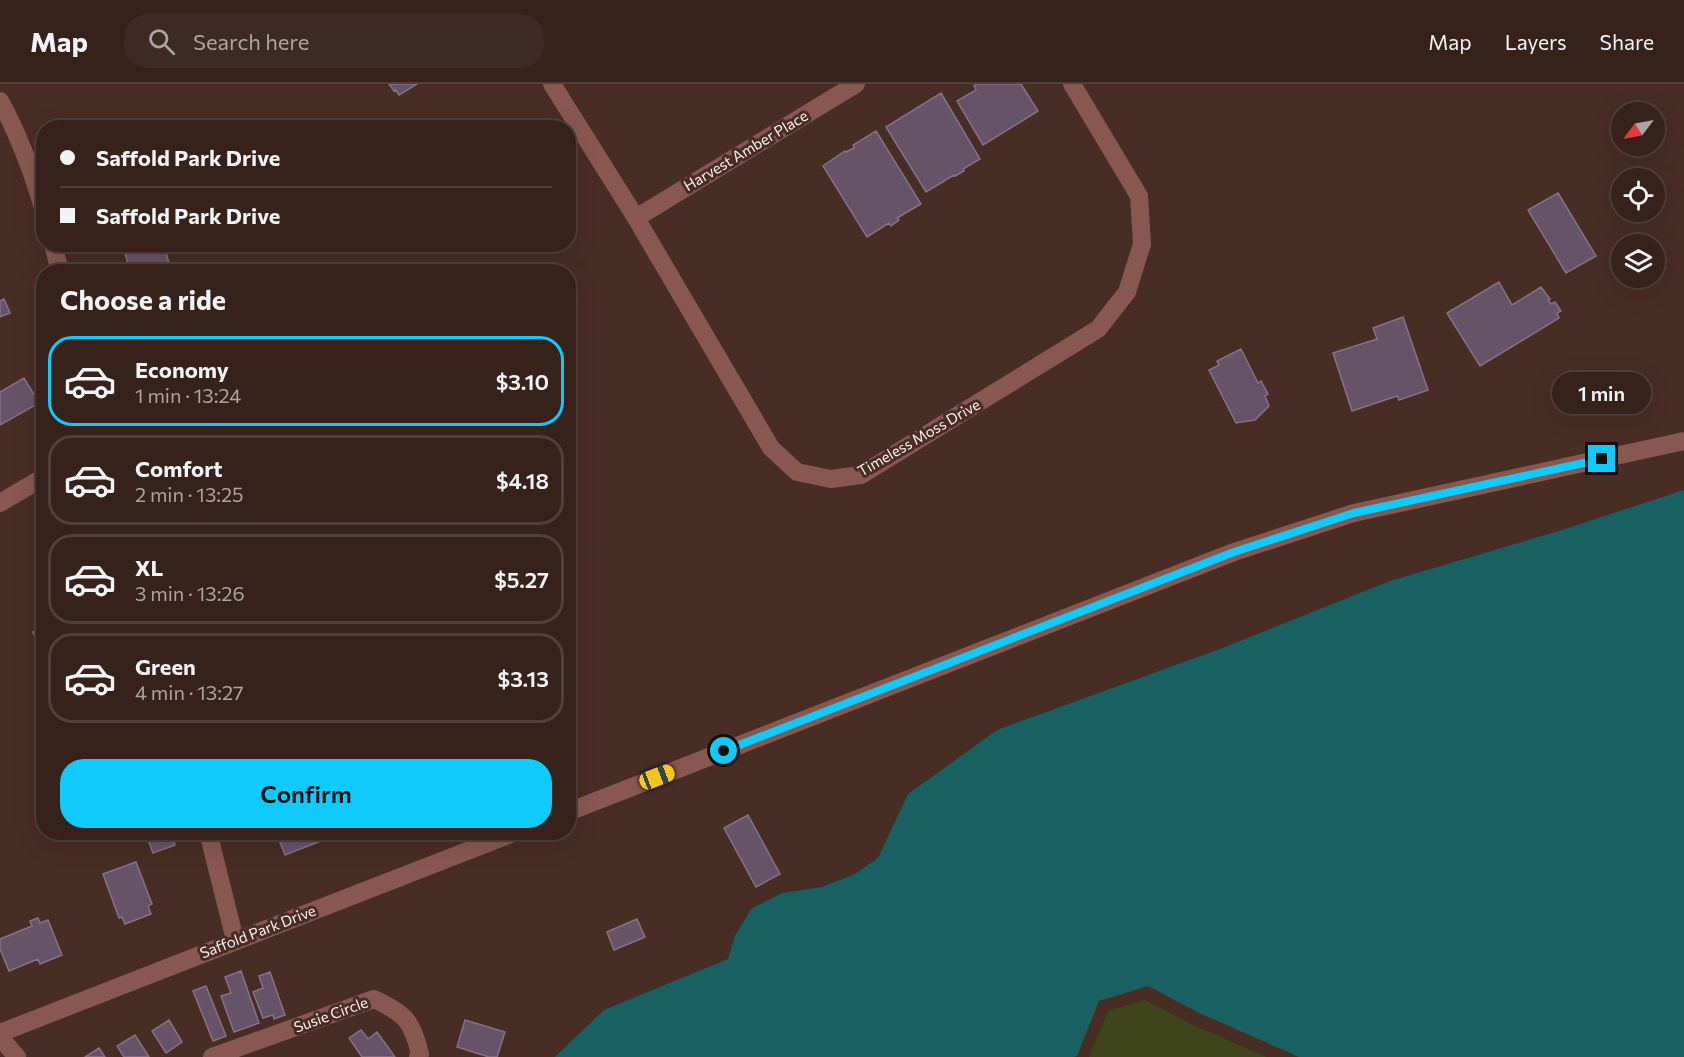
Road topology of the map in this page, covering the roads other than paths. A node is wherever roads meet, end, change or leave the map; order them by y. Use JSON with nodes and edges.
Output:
{"nodes":[{"id":1,"x":552,"y":84,"type":"edge"},
{"id":2,"x":856,"y":84,"type":"edge"},
{"id":3,"x":1072,"y":84,"type":"edge"},
{"id":4,"x":0,"y":101,"type":"edge"},
{"id":5,"x":575,"y":120,"type":"edge"},
{"id":6,"x":576,"y":122,"type":"edge"},
{"id":7,"x":36,"y":187,"type":"edge"},
{"id":8,"x":636,"y":218,"type":"junction"},
{"id":9,"x":1684,"y":441,"type":"edge"},
{"id":10,"x":36,"y":482,"type":"edge"},
{"id":11,"x":0,"y":503,"type":"edge"},
{"id":12,"x":576,"y":809,"type":"edge"},
{"id":13,"x":210,"y":840,"type":"edge"},
{"id":14,"x":496,"y":840,"type":"edge"},
{"id":15,"x":236,"y":940,"type":"junction"},
{"id":16,"x":0,"y":1035,"type":"edge"},
{"id":17,"x":17,"y":1057,"type":"edge"},
{"id":18,"x":212,"y":1057,"type":"edge"},
{"id":19,"x":418,"y":1057,"type":"edge"}],
"edges":[{"from":1,"to":5,"type":"street","name":"Timeless Moss Drive"},
{"from":2,"to":8,"type":"street","name":"Harvest Amber Place"},
{"from":3,"to":8,"type":"street","name":"Timeless Moss Drive"},
{"from":4,"to":7,"type":"street"},
{"from":6,"to":8,"type":"street","name":"Timeless Moss Drive"},
{"from":9,"to":12,"type":"street"},
{"from":10,"to":11,"type":"street"},
{"from":13,"to":15,"type":"street"},
{"from":14,"to":15,"type":"street","name":"Saffold Park Drive"},
{"from":15,"to":16,"type":"street","name":"Saffold Park Drive"},
{"from":16,"to":17,"type":"street"},
{"from":18,"to":19,"type":"street","name":"Susie Circle"}]}
